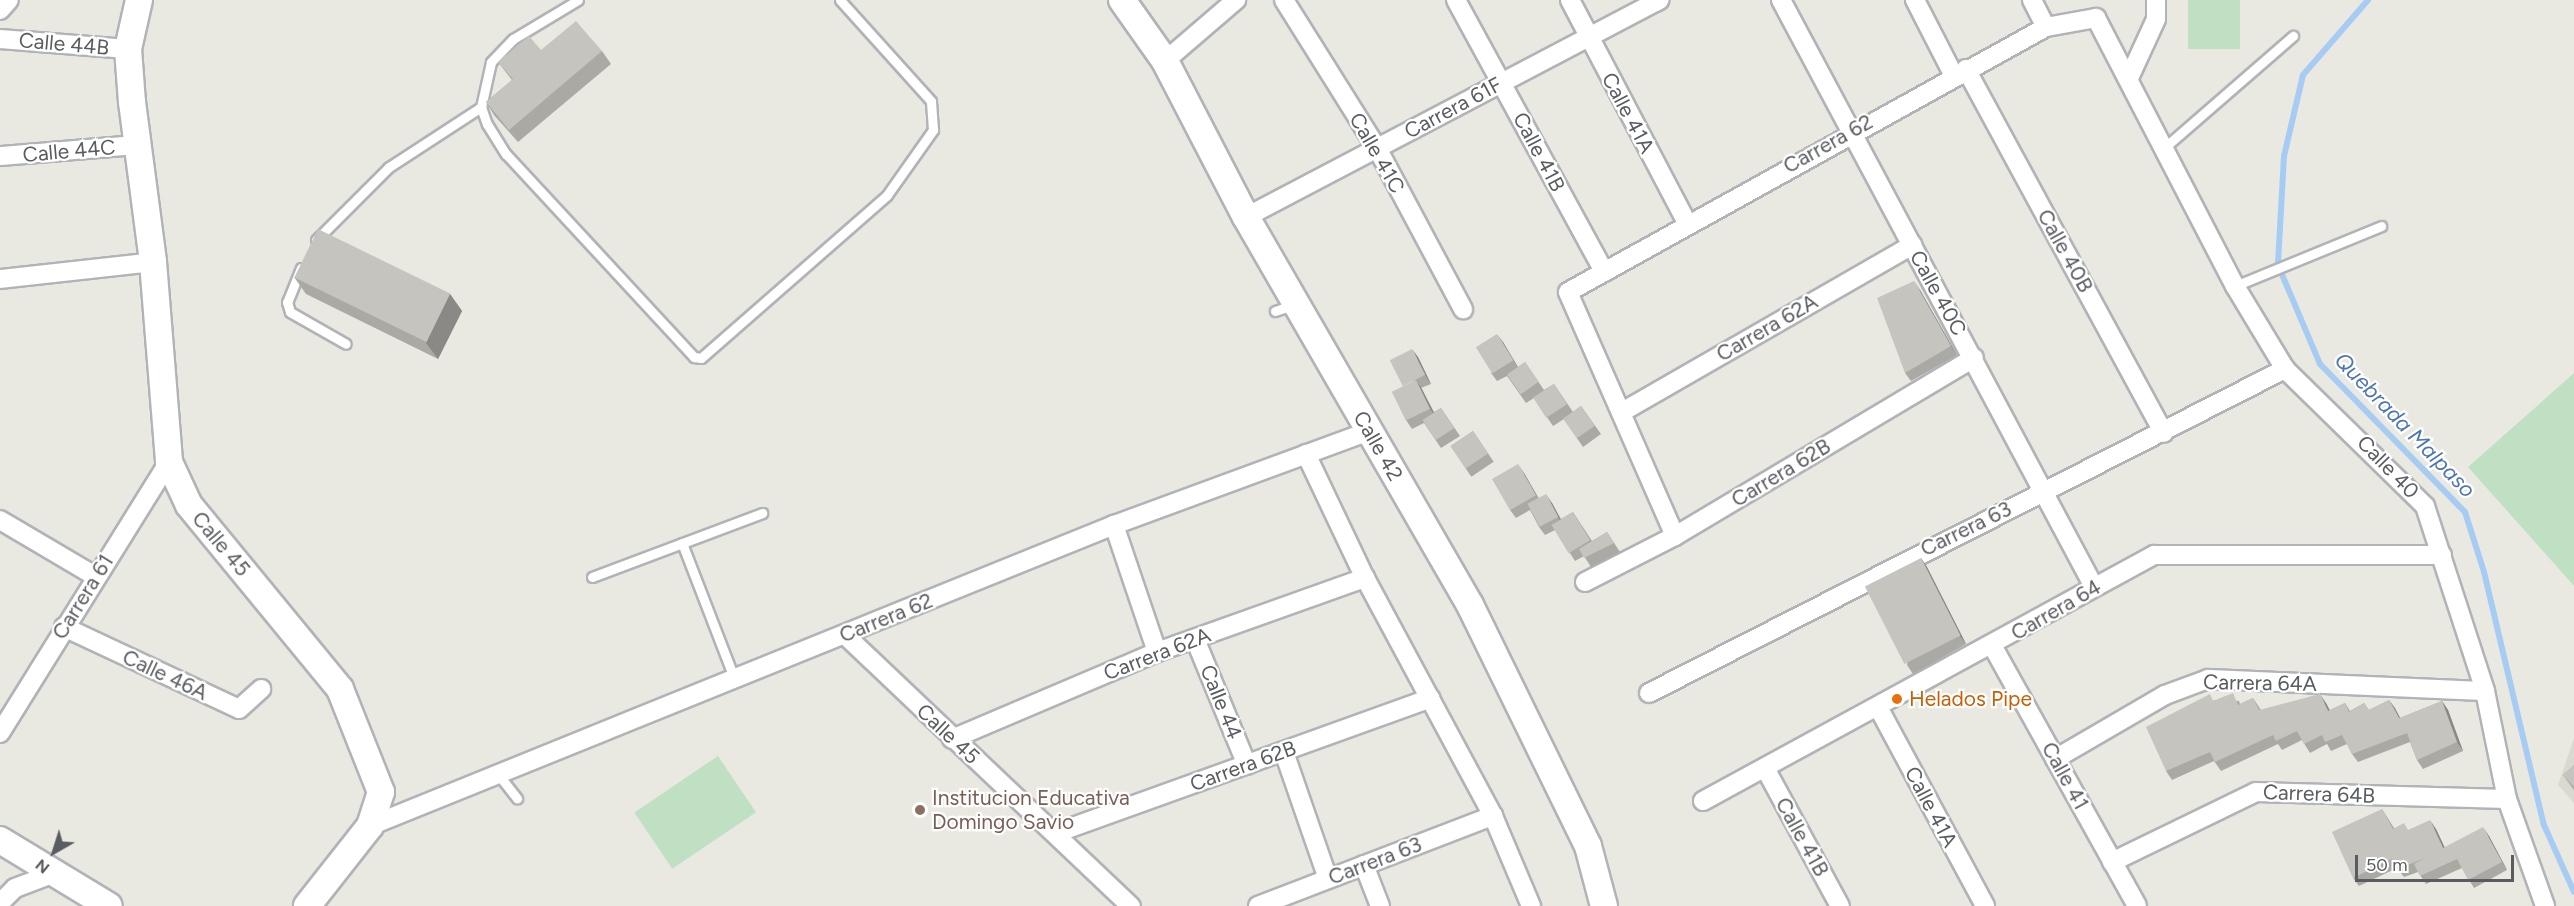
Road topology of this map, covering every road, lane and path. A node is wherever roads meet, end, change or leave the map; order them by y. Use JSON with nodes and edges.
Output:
{"nodes":[{"id":1,"x":9,"y":0,"type":"edge"},
{"id":2,"x":139,"y":0,"type":"edge"},
{"id":3,"x":578,"y":0,"type":"edge"},
{"id":4,"x":840,"y":0,"type":"edge"},
{"id":5,"x":1122,"y":0,"type":"edge"},
{"id":6,"x":1236,"y":0,"type":"edge"},
{"id":7,"x":1284,"y":0,"type":"edge"},
{"id":8,"x":1456,"y":0,"type":"edge"},
{"id":9,"x":1570,"y":0,"type":"edge"},
{"id":10,"x":1660,"y":0,"type":"edge"},
{"id":11,"x":1781,"y":0,"type":"edge"},
{"id":12,"x":1915,"y":0,"type":"edge"},
{"id":13,"x":2032,"y":0,"type":"edge"},
{"id":14,"x":2156,"y":0,"type":"edge"},
{"id":15,"x":0,"y":10,"type":"edge"},
{"id":16,"x":2096,"y":18,"type":"joint"},
{"id":17,"x":2046,"y":27,"type":"junction"},
{"id":18,"x":2293,"y":36,"type":"dead end"},
{"id":19,"x":0,"y":39,"type":"edge"},
{"id":20,"x":1589,"y":39,"type":"junction"},
{"id":21,"x":128,"y":50,"type":"junction"},
{"id":22,"x":1165,"y":61,"type":"junction"},
{"id":23,"x":1960,"y":73,"type":"junction"},
{"id":24,"x":2129,"y":78,"type":"junction"},
{"id":25,"x":1502,"y":83,"type":"junction"},
{"id":26,"x":481,"y":107,"type":"junction"},
{"id":27,"x":1853,"y":131,"type":"junction"},
{"id":28,"x":137,"y":145,"type":"junction"},
{"id":29,"x":1377,"y":148,"type":"junction"},
{"id":30,"x":2164,"y":148,"type":"junction"},
{"id":31,"x":0,"y":156,"type":"edge"},
{"id":32,"x":1246,"y":217,"type":"junction"},
{"id":33,"x":1688,"y":225,"type":"junction"},
{"id":34,"x":2381,"y":226,"type":"dead end"},
{"id":35,"x":1912,"y":245,"type":"junction"},
{"id":36,"x":153,"y":262,"type":"junction"},
{"id":37,"x":1604,"y":272,"type":"junction"},
{"id":38,"x":0,"y":279,"type":"edge"},
{"id":39,"x":2235,"y":286,"type":"junction"},
{"id":40,"x":1463,"y":309,"type":"dead end"},
{"id":41,"x":346,"y":344,"type":"dead end"},
{"id":42,"x":1974,"y":358,"type":"junction"},
{"id":43,"x":2285,"y":369,"type":"junction"},
{"id":44,"x":1623,"y":412,"type":"junction"},
{"id":45,"x":1370,"y":431,"type":"junction"},
{"id":46,"x":2164,"y":433,"type":"junction"},
{"id":47,"x":1306,"y":454,"type":"junction"},
{"id":48,"x":169,"y":462,"type":"junction"},
{"id":49,"x":2045,"y":491,"type":"junction"},
{"id":50,"x":762,"y":513,"type":"dead end"},
{"id":51,"x":0,"y":520,"type":"edge"},
{"id":52,"x":1114,"y":525,"type":"junction"},
{"id":53,"x":1675,"y":536,"type":"junction"},
{"id":54,"x":682,"y":543,"type":"junction"},
{"id":55,"x":2442,"y":555,"type":"junction"},
{"id":56,"x":95,"y":576,"type":"junction"},
{"id":57,"x":592,"y":577,"type":"dead end"},
{"id":58,"x":1365,"y":578,"type":"junction"},
{"id":59,"x":1585,"y":582,"type":"dead end"},
{"id":60,"x":2094,"y":587,"type":"junction"},
{"id":61,"x":64,"y":627,"type":"junction"},
{"id":62,"x":845,"y":635,"type":"junction"},
{"id":63,"x":1195,"y":639,"type":"junction"},
{"id":64,"x":1993,"y":646,"type":"junction"},
{"id":65,"x":1157,"y":652,"type":"junction"},
{"id":66,"x":735,"y":682,"type":"junction"},
{"id":67,"x":261,"y":689,"type":"dead end"},
{"id":68,"x":2485,"y":691,"type":"junction"},
{"id":69,"x":1649,"y":693,"type":"dead end"},
{"id":70,"x":1430,"y":698,"type":"junction"},
{"id":71,"x":1878,"y":707,"type":"junction"},
{"id":72,"x":0,"y":734,"type":"edge"},
{"id":73,"x":952,"y":739,"type":"junction"},
{"id":74,"x":1284,"y":752,"type":"junction"},
{"id":75,"x":2055,"y":759,"type":"junction"},
{"id":76,"x":1247,"y":765,"type":"junction"},
{"id":77,"x":1765,"y":768,"type":"junction"},
{"id":78,"x":496,"y":772,"type":"junction"},
{"id":79,"x":381,"y":792,"type":"junction"},
{"id":80,"x":517,"y":798,"type":"dead end"},
{"id":81,"x":2507,"y":800,"type":"junction"},
{"id":82,"x":1703,"y":801,"type":"dead end"},
{"id":83,"x":404,"y":811,"type":"junction"},
{"id":84,"x":1493,"y":816,"type":"junction"},
{"id":85,"x":370,"y":826,"type":"junction"},
{"id":86,"x":1056,"y":834,"type":"junction"},
{"id":87,"x":0,"y":840,"type":"edge"},
{"id":88,"x":26,"y":856,"type":"junction"},
{"id":89,"x":2112,"y":862,"type":"junction"},
{"id":90,"x":1364,"y":865,"type":"junction"},
{"id":91,"x":55,"y":873,"type":"junction"},
{"id":92,"x":1328,"y":879,"type":"junction"},
{"id":93,"x":15,"y":888,"type":"junction"},
{"id":94,"x":0,"y":903,"type":"edge"},
{"id":95,"x":313,"y":903,"type":"edge"},
{"id":96,"x":108,"y":906,"type":"edge"},
{"id":97,"x":1131,"y":906,"type":"edge"},
{"id":98,"x":1258,"y":906,"type":"edge"},
{"id":99,"x":1380,"y":906,"type":"edge"},
{"id":100,"x":1531,"y":906,"type":"edge"},
{"id":101,"x":1605,"y":906,"type":"edge"},
{"id":102,"x":1840,"y":906,"type":"edge"},
{"id":103,"x":1985,"y":906,"type":"edge"},
{"id":104,"x":2137,"y":906,"type":"edge"},
{"id":105,"x":2545,"y":906,"type":"edge"}],
"edges":[{"from":1,"to":15,"type":"street"},
{"from":2,"to":21,"type":"street","name":"Calle 45"},
{"from":3,"to":26,"type":"lane"},
{"from":4,"to":26,"type":"lane"},
{"from":5,"to":22,"type":"street","name":"Calle 42"},
{"from":6,"to":22,"type":"street"},
{"from":7,"to":29,"type":"street","name":"Calle 41C"},
{"from":8,"to":25,"type":"street","name":"Calle 41B"},
{"from":9,"to":20,"type":"street","name":"Calle 41A"},
{"from":10,"to":20,"type":"street","name":"Carrera 61F"},
{"from":11,"to":27,"type":"street","name":"Calle 40C"},
{"from":12,"to":23,"type":"street","name":"Calle 40B"},
{"from":13,"to":17,"type":"street"},
{"from":14,"to":24,"type":"street"},
{"from":16,"to":17,"type":"street","name":"Carrera 62"},
{"from":16,"to":24,"type":"street","name":"Calle 40"},
{"from":17,"to":23,"type":"street","name":"Carrera 62"},
{"from":18,"to":30,"type":"lane"},
{"from":19,"to":21,"type":"street","name":"Calle 44B"},
{"from":20,"to":25,"type":"street","name":"Carrera 61F"},
{"from":20,"to":33,"type":"street","name":"Calle 41A"},
{"from":21,"to":28,"type":"street","name":"Calle 45"},
{"from":22,"to":32,"type":"street","name":"Calle 42"},
{"from":23,"to":27,"type":"street","name":"Carrera 62"},
{"from":23,"to":46,"type":"street","name":"Calle 40B"},
{"from":24,"to":30,"type":"street","name":"Calle 40"},
{"from":25,"to":29,"type":"street","name":"Carrera 61F"},
{"from":25,"to":37,"type":"street","name":"Calle 41B"},
{"from":26,"to":41,"type":"lane"},
{"from":27,"to":33,"type":"street","name":"Carrera 62"},
{"from":27,"to":35,"type":"street","name":"Calle 40C"},
{"from":28,"to":31,"type":"street","name":"Calle 44C"},
{"from":28,"to":36,"type":"street","name":"Calle 45"},
{"from":29,"to":32,"type":"street","name":"Carrera 61F"},
{"from":29,"to":40,"type":"street","name":"Calle 41C"},
{"from":30,"to":39,"type":"street","name":"Calle 40"},
{"from":32,"to":45,"type":"street","name":"Calle 42"},
{"from":33,"to":37,"type":"street","name":"Carrera 62"},
{"from":34,"to":39,"type":"lane"},
{"from":35,"to":42,"type":"street","name":"Calle 40C"},
{"from":35,"to":44,"type":"street","name":"Carrera 62A"},
{"from":36,"to":38,"type":"street"},
{"from":36,"to":48,"type":"street","name":"Calle 45"},
{"from":37,"to":44,"type":"street","name":"Carrera 62"},
{"from":39,"to":43,"type":"street","name":"Calle 40"},
{"from":42,"to":49,"type":"street","name":"Calle 40C"},
{"from":42,"to":53,"type":"street","name":"Carrera 62B"},
{"from":43,"to":46,"type":"street","name":"Carrera 63"},
{"from":43,"to":55,"type":"street","name":"Calle 40"},
{"from":44,"to":53,"type":"street"},
{"from":45,"to":47,"type":"street","name":"Carrera 62"},
{"from":45,"to":101,"type":"street","name":"Calle 42"},
{"from":46,"to":49,"type":"street","name":"Carrera 63"},
{"from":47,"to":52,"type":"street","name":"Carrera 62"},
{"from":47,"to":58,"type":"street"},
{"from":48,"to":56,"type":"street","name":"Carrera 61"},
{"from":48,"to":79,"type":"street","name":"Calle 45"},
{"from":49,"to":60,"type":"street","name":"Calle 40C"},
{"from":49,"to":69,"type":"street","name":"Carrera 63"},
{"from":50,"to":54,"type":"lane"},
{"from":51,"to":56,"type":"street"},
{"from":52,"to":62,"type":"street","name":"Carrera 62"},
{"from":52,"to":65,"type":"street"},
{"from":53,"to":59,"type":"street","name":"Carrera 62B"},
{"from":54,"to":57,"type":"lane"},
{"from":54,"to":66,"type":"lane"},
{"from":55,"to":60,"type":"street","name":"Carrera 64"},
{"from":55,"to":68,"type":"street","name":"Calle 40"},
{"from":56,"to":61,"type":"street","name":"Carrera 61"},
{"from":58,"to":63,"type":"street","name":"Carrera 62A"},
{"from":58,"to":70,"type":"street"},
{"from":60,"to":64,"type":"street","name":"Carrera 64"},
{"from":61,"to":67,"type":"street","name":"Calle 46A"},
{"from":61,"to":72,"type":"street","name":"Carrera 61"},
{"from":62,"to":66,"type":"street","name":"Carrera 62"},
{"from":62,"to":73,"type":"street","name":"Calle 45"},
{"from":63,"to":65,"type":"street","name":"Carrera 62A"},
{"from":63,"to":76,"type":"street","name":"Calle 44"},
{"from":64,"to":71,"type":"street","name":"Carrera 64"},
{"from":64,"to":75,"type":"street","name":"Calle 41"},
{"from":65,"to":73,"type":"street","name":"Carrera 62A"},
{"from":66,"to":78,"type":"street","name":"Carrera 62"},
{"from":68,"to":75,"type":"street","name":"Carrera 64A"},
{"from":68,"to":81,"type":"street","name":"Calle 40"},
{"from":70,"to":74,"type":"street","name":"Carrera 62B"},
{"from":70,"to":84,"type":"street"},
{"from":71,"to":77,"type":"street","name":"Carrera 64"},
{"from":71,"to":103,"type":"street","name":"Calle 41A"},
{"from":73,"to":86,"type":"street","name":"Calle 45"},
{"from":74,"to":76,"type":"street","name":"Carrera 62B"},
{"from":74,"to":92,"type":"street"},
{"from":75,"to":89,"type":"street","name":"Calle 41"},
{"from":76,"to":86,"type":"street","name":"Carrera 62B"},
{"from":77,"to":82,"type":"street","name":"Carrera 64"},
{"from":77,"to":102,"type":"street","name":"Calle 41B"},
{"from":78,"to":80,"type":"lane"},
{"from":78,"to":83,"type":"street","name":"Carrera 62"},
{"from":79,"to":83,"type":"street","name":"Calle 45"},
{"from":79,"to":85,"type":"street"},
{"from":81,"to":89,"type":"street","name":"Carrera 64B"},
{"from":81,"to":105,"type":"street","name":"Calle 40"},
{"from":83,"to":85,"type":"street"},
{"from":84,"to":90,"type":"street","name":"Carrera 63"},
{"from":84,"to":100,"type":"street"},
{"from":85,"to":95,"type":"street"},
{"from":86,"to":97,"type":"street","name":"Calle 45"},
{"from":87,"to":88,"type":"street"},
{"from":88,"to":91,"type":"street"},
{"from":88,"to":93,"type":"street"},
{"from":89,"to":104,"type":"street","name":"Calle 41"},
{"from":90,"to":92,"type":"street","name":"Carrera 63"},
{"from":90,"to":99,"type":"street"},
{"from":91,"to":93,"type":"street"},
{"from":91,"to":96,"type":"street"},
{"from":92,"to":98,"type":"street","name":"Carrera 63"},
{"from":93,"to":94,"type":"street"}]}
